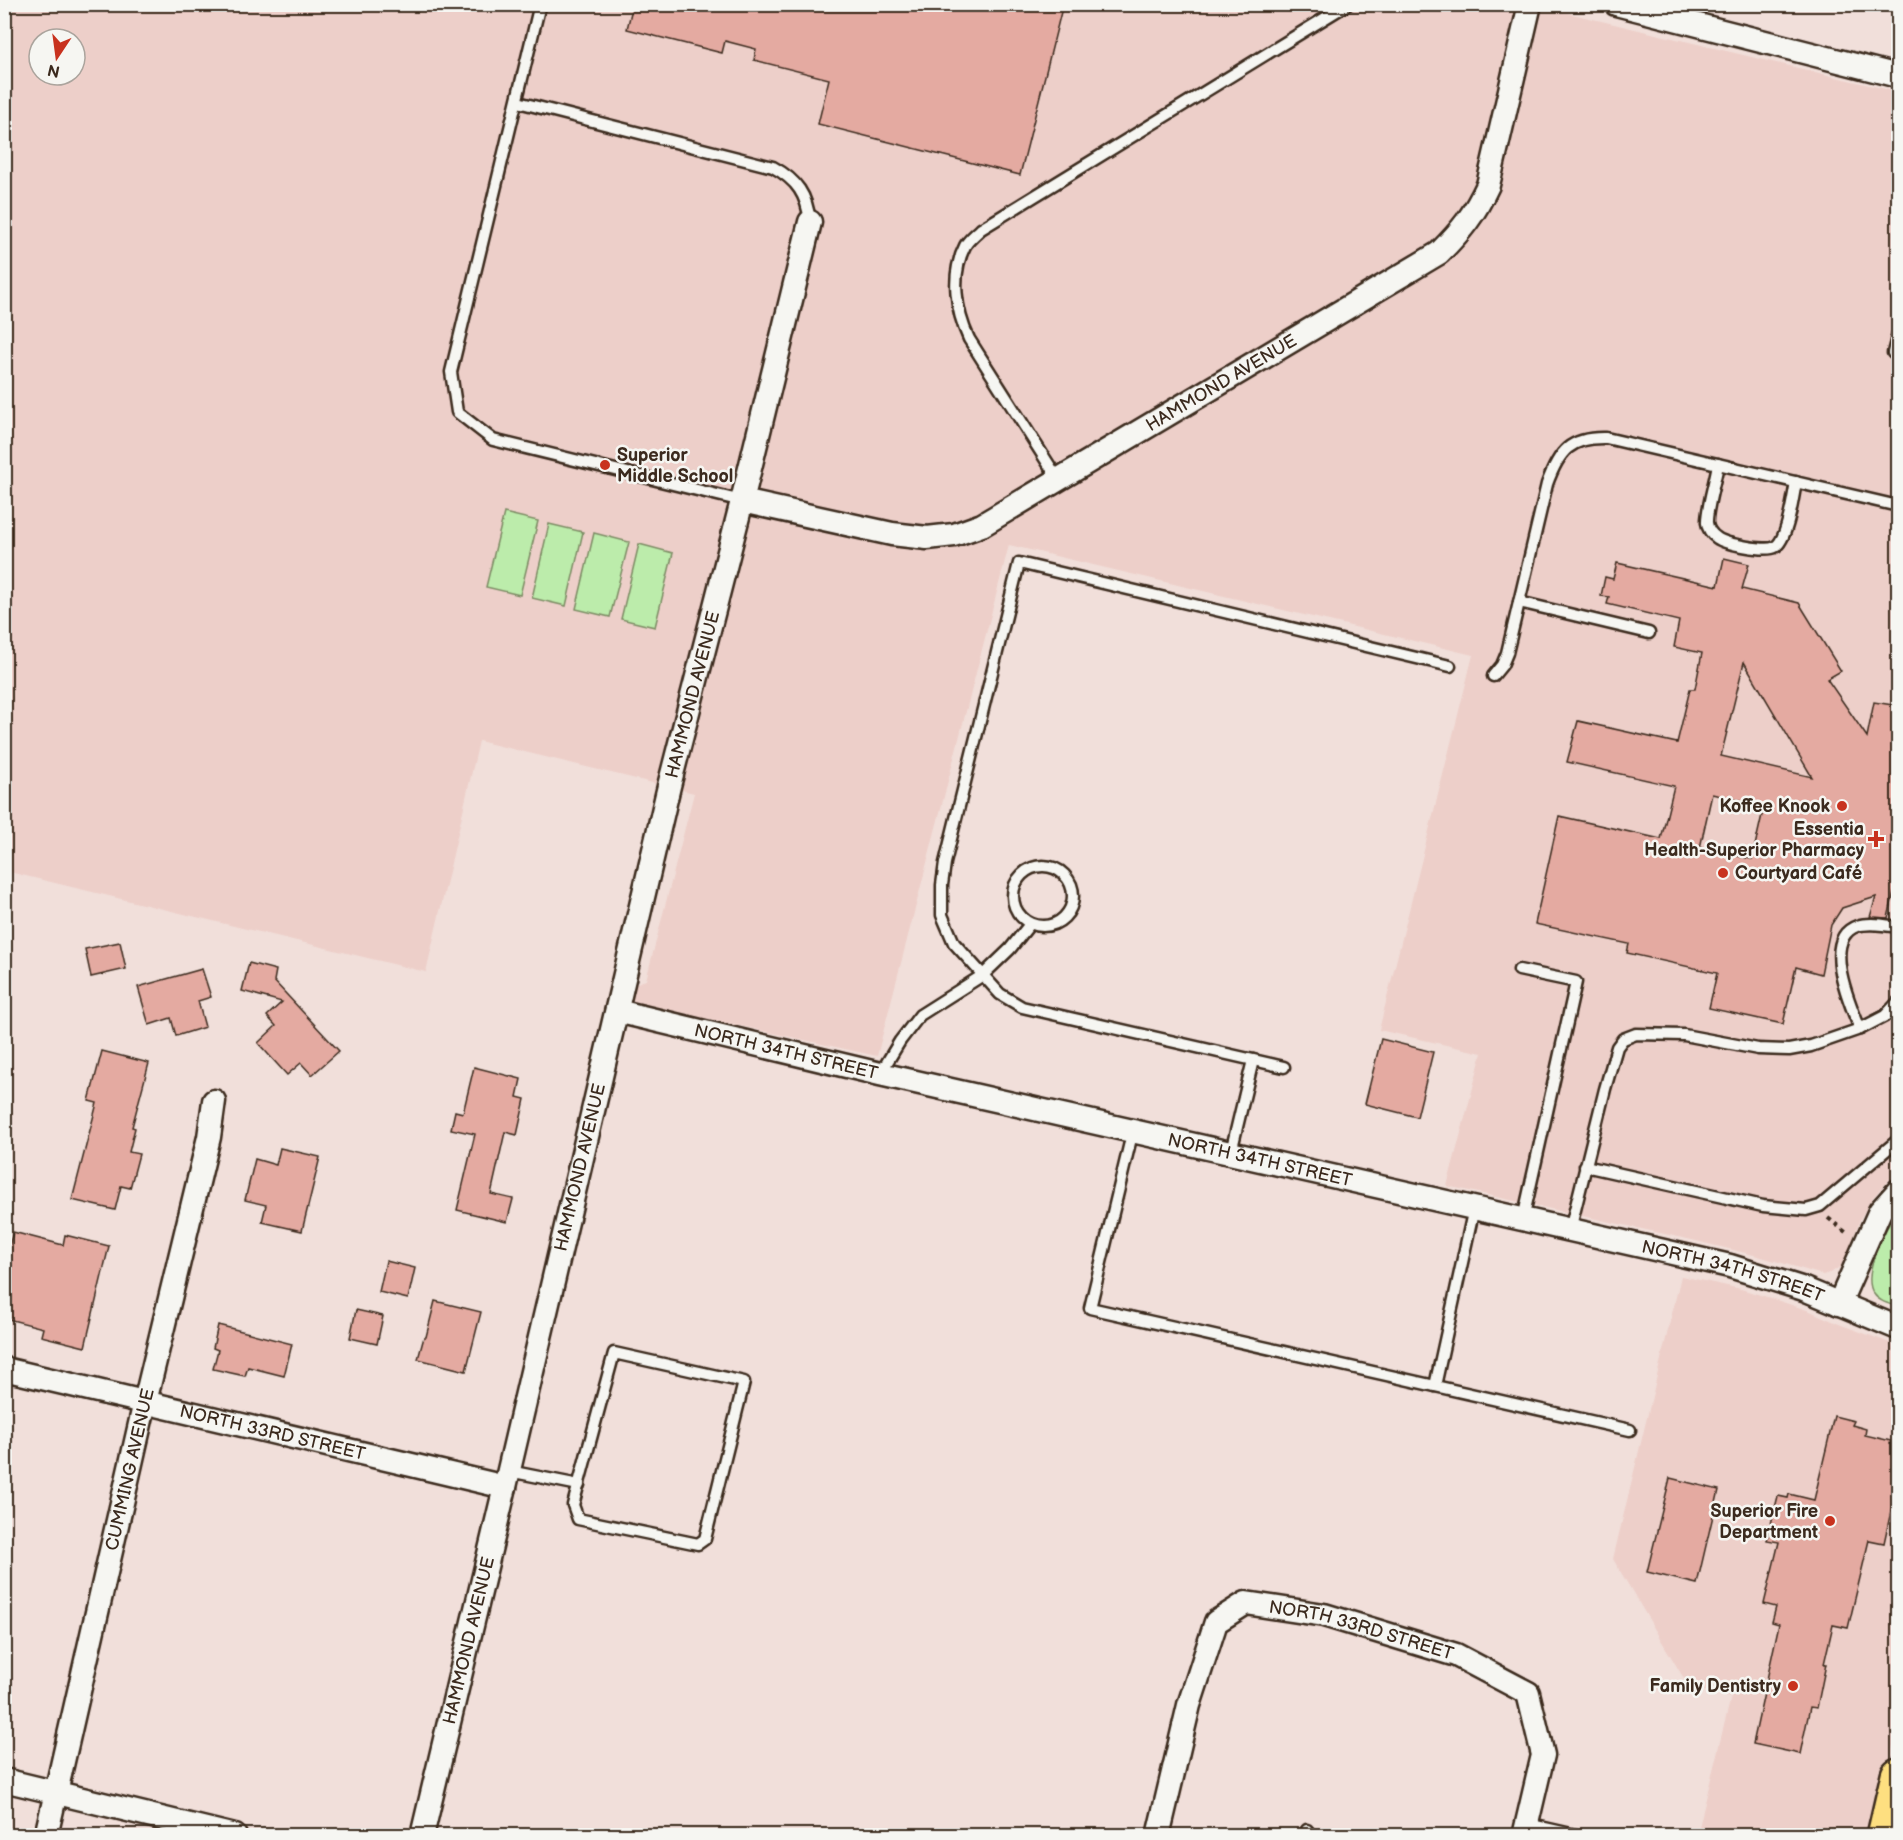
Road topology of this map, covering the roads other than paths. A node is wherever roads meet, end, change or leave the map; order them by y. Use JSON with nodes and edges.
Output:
{"nodes":[{"id":1,"x":540,"y":4,"type":"edge"},
{"id":2,"x":1348,"y":4,"type":"edge"},
{"id":3,"x":1530,"y":4,"type":"edge"},
{"id":4,"x":1616,"y":4,"type":"edge"},
{"id":5,"x":1899,"y":76,"type":"edge"},
{"id":6,"x":518,"y":102,"type":"junction"},
{"id":7,"x":810,"y":222,"type":"joint"},
{"id":8,"x":1899,"y":333,"type":"edge"},
{"id":9,"x":1899,"y":354,"type":"edge"},
{"id":10,"x":1718,"y":464,"type":"junction"},
{"id":11,"x":1058,"y":479,"type":"junction"},
{"id":12,"x":1796,"y":482,"type":"junction"},
{"id":13,"x":742,"y":501,"type":"junction"},
{"id":14,"x":1899,"y":506,"type":"edge"},
{"id":15,"x":1519,"y":602,"type":"junction"},
{"id":16,"x":1649,"y":633,"type":"dead end"},
{"id":17,"x":1450,"y":666,"type":"dead end"},
{"id":18,"x":1493,"y":676,"type":"dead end"},
{"id":19,"x":1030,"y":924,"type":"junction"},
{"id":20,"x":1899,"y":927,"type":"edge"},
{"id":21,"x":1519,"y":970,"type":"dead end"},
{"id":22,"x":983,"y":975,"type":"junction"},
{"id":23,"x":1899,"y":1002,"type":"edge"},
{"id":24,"x":617,"y":1011,"type":"junction"},
{"id":25,"x":1860,"y":1029,"type":"junction"},
{"id":26,"x":1253,"y":1060,"type":"junction"},
{"id":27,"x":1284,"y":1067,"type":"dead end"},
{"id":28,"x":880,"y":1074,"type":"junction"},
{"id":29,"x":214,"y":1101,"type":"dead end"},
{"id":30,"x":1133,"y":1130,"type":"junction"},
{"id":31,"x":1899,"y":1140,"type":"edge"},
{"id":32,"x":1231,"y":1152,"type":"junction"},
{"id":33,"x":1585,"y":1166,"type":"junction"},
{"id":34,"x":1899,"y":1191,"type":"edge"},
{"id":35,"x":1474,"y":1208,"type":"junction"},
{"id":36,"x":1523,"y":1219,"type":"junction"},
{"id":37,"x":1570,"y":1230,"type":"junction"},
{"id":38,"x":1839,"y":1304,"type":"junction"},
{"id":39,"x":1899,"y":1328,"type":"edge"},
{"id":40,"x":4,"y":1369,"type":"edge"},
{"id":41,"x":1435,"y":1386,"type":"junction"},
{"id":42,"x":145,"y":1402,"type":"junction"},
{"id":43,"x":1630,"y":1431,"type":"dead end"},
{"id":44,"x":507,"y":1479,"type":"junction"},
{"id":45,"x":579,"y":1485,"type":"junction"},
{"id":46,"x":1899,"y":1775,"type":"edge"},
{"id":47,"x":4,"y":1780,"type":"edge"},
{"id":48,"x":56,"y":1793,"type":"junction"},
{"id":49,"x":1526,"y":1830,"type":"edge"},
{"id":50,"x":223,"y":1834,"type":"edge"},
{"id":51,"x":46,"y":1836,"type":"edge"},
{"id":52,"x":422,"y":1836,"type":"edge"},
{"id":53,"x":1158,"y":1836,"type":"edge"},
{"id":54,"x":1580,"y":1836,"type":"edge"},
{"id":55,"x":1884,"y":1836,"type":"edge"}],
"edges":[{"from":1,"to":6,"type":"lane"},
{"from":2,"to":11,"type":"lane"},
{"from":3,"to":11,"type":"street","name":"HAMMOND AVENUE"},
{"from":4,"to":5,"type":"street"},
{"from":6,"to":7,"type":"lane"},
{"from":6,"to":13,"type":"lane"},
{"from":7,"to":13,"type":"street","name":"HAMMOND AVENUE"},
{"from":8,"to":9,"type":"lane"},
{"from":10,"to":12,"type":"lane"},
{"from":10,"to":12,"type":"lane"},
{"from":10,"to":15,"type":"lane"},
{"from":11,"to":13,"type":"street","name":"HAMMOND AVENUE"},
{"from":12,"to":14,"type":"lane"},
{"from":13,"to":24,"type":"street","name":"HAMMOND AVENUE"},
{"from":15,"to":16,"type":"lane"},
{"from":15,"to":18,"type":"lane"},
{"from":17,"to":22,"type":"lane"},
{"from":19,"to":19,"type":"lane"},
{"from":19,"to":22,"type":"lane"},
{"from":20,"to":25,"type":"lane"},
{"from":21,"to":36,"type":"lane"},
{"from":22,"to":26,"type":"lane"},
{"from":22,"to":28,"type":"lane"},
{"from":23,"to":25,"type":"lane"},
{"from":24,"to":28,"type":"street","name":"NORTH 34TH STREET"},
{"from":24,"to":44,"type":"street","name":"HAMMOND AVENUE"},
{"from":25,"to":33,"type":"lane"},
{"from":26,"to":27,"type":"lane"},
{"from":26,"to":32,"type":"lane"},
{"from":28,"to":30,"type":"street","name":"NORTH 34TH STREET"},
{"from":29,"to":42,"type":"street","name":"CUMMING AVENUE"},
{"from":30,"to":32,"type":"street","name":"NORTH 34TH STREET"},
{"from":30,"to":41,"type":"lane"},
{"from":31,"to":33,"type":"lane"},
{"from":32,"to":35,"type":"street","name":"NORTH 34TH STREET"},
{"from":33,"to":37,"type":"lane"},
{"from":34,"to":38,"type":"street"},
{"from":35,"to":36,"type":"street","name":"NORTH 34TH STREET"},
{"from":35,"to":41,"type":"lane"},
{"from":36,"to":37,"type":"street","name":"NORTH 34TH STREET"},
{"from":37,"to":38,"type":"street","name":"NORTH 34TH STREET"},
{"from":38,"to":39,"type":"street","name":"NORTH 34TH STREET"},
{"from":40,"to":42,"type":"street","name":"NORTH 33RD STREET"},
{"from":41,"to":43,"type":"lane"},
{"from":42,"to":44,"type":"street","name":"NORTH 33RD STREET"},
{"from":42,"to":48,"type":"street","name":"CUMMING AVENUE"},
{"from":44,"to":45,"type":"lane"},
{"from":44,"to":52,"type":"street","name":"HAMMOND AVENUE"},
{"from":45,"to":45,"type":"lane"},
{"from":46,"to":55,"type":"main road"},
{"from":47,"to":48,"type":"street"},
{"from":48,"to":50,"type":"street"},
{"from":48,"to":51,"type":"street","name":"CUMMING AVENUE"},
{"from":49,"to":53,"type":"street","name":"NORTH 33RD STREET"},
{"from":49,"to":54,"type":"lane"}]}
